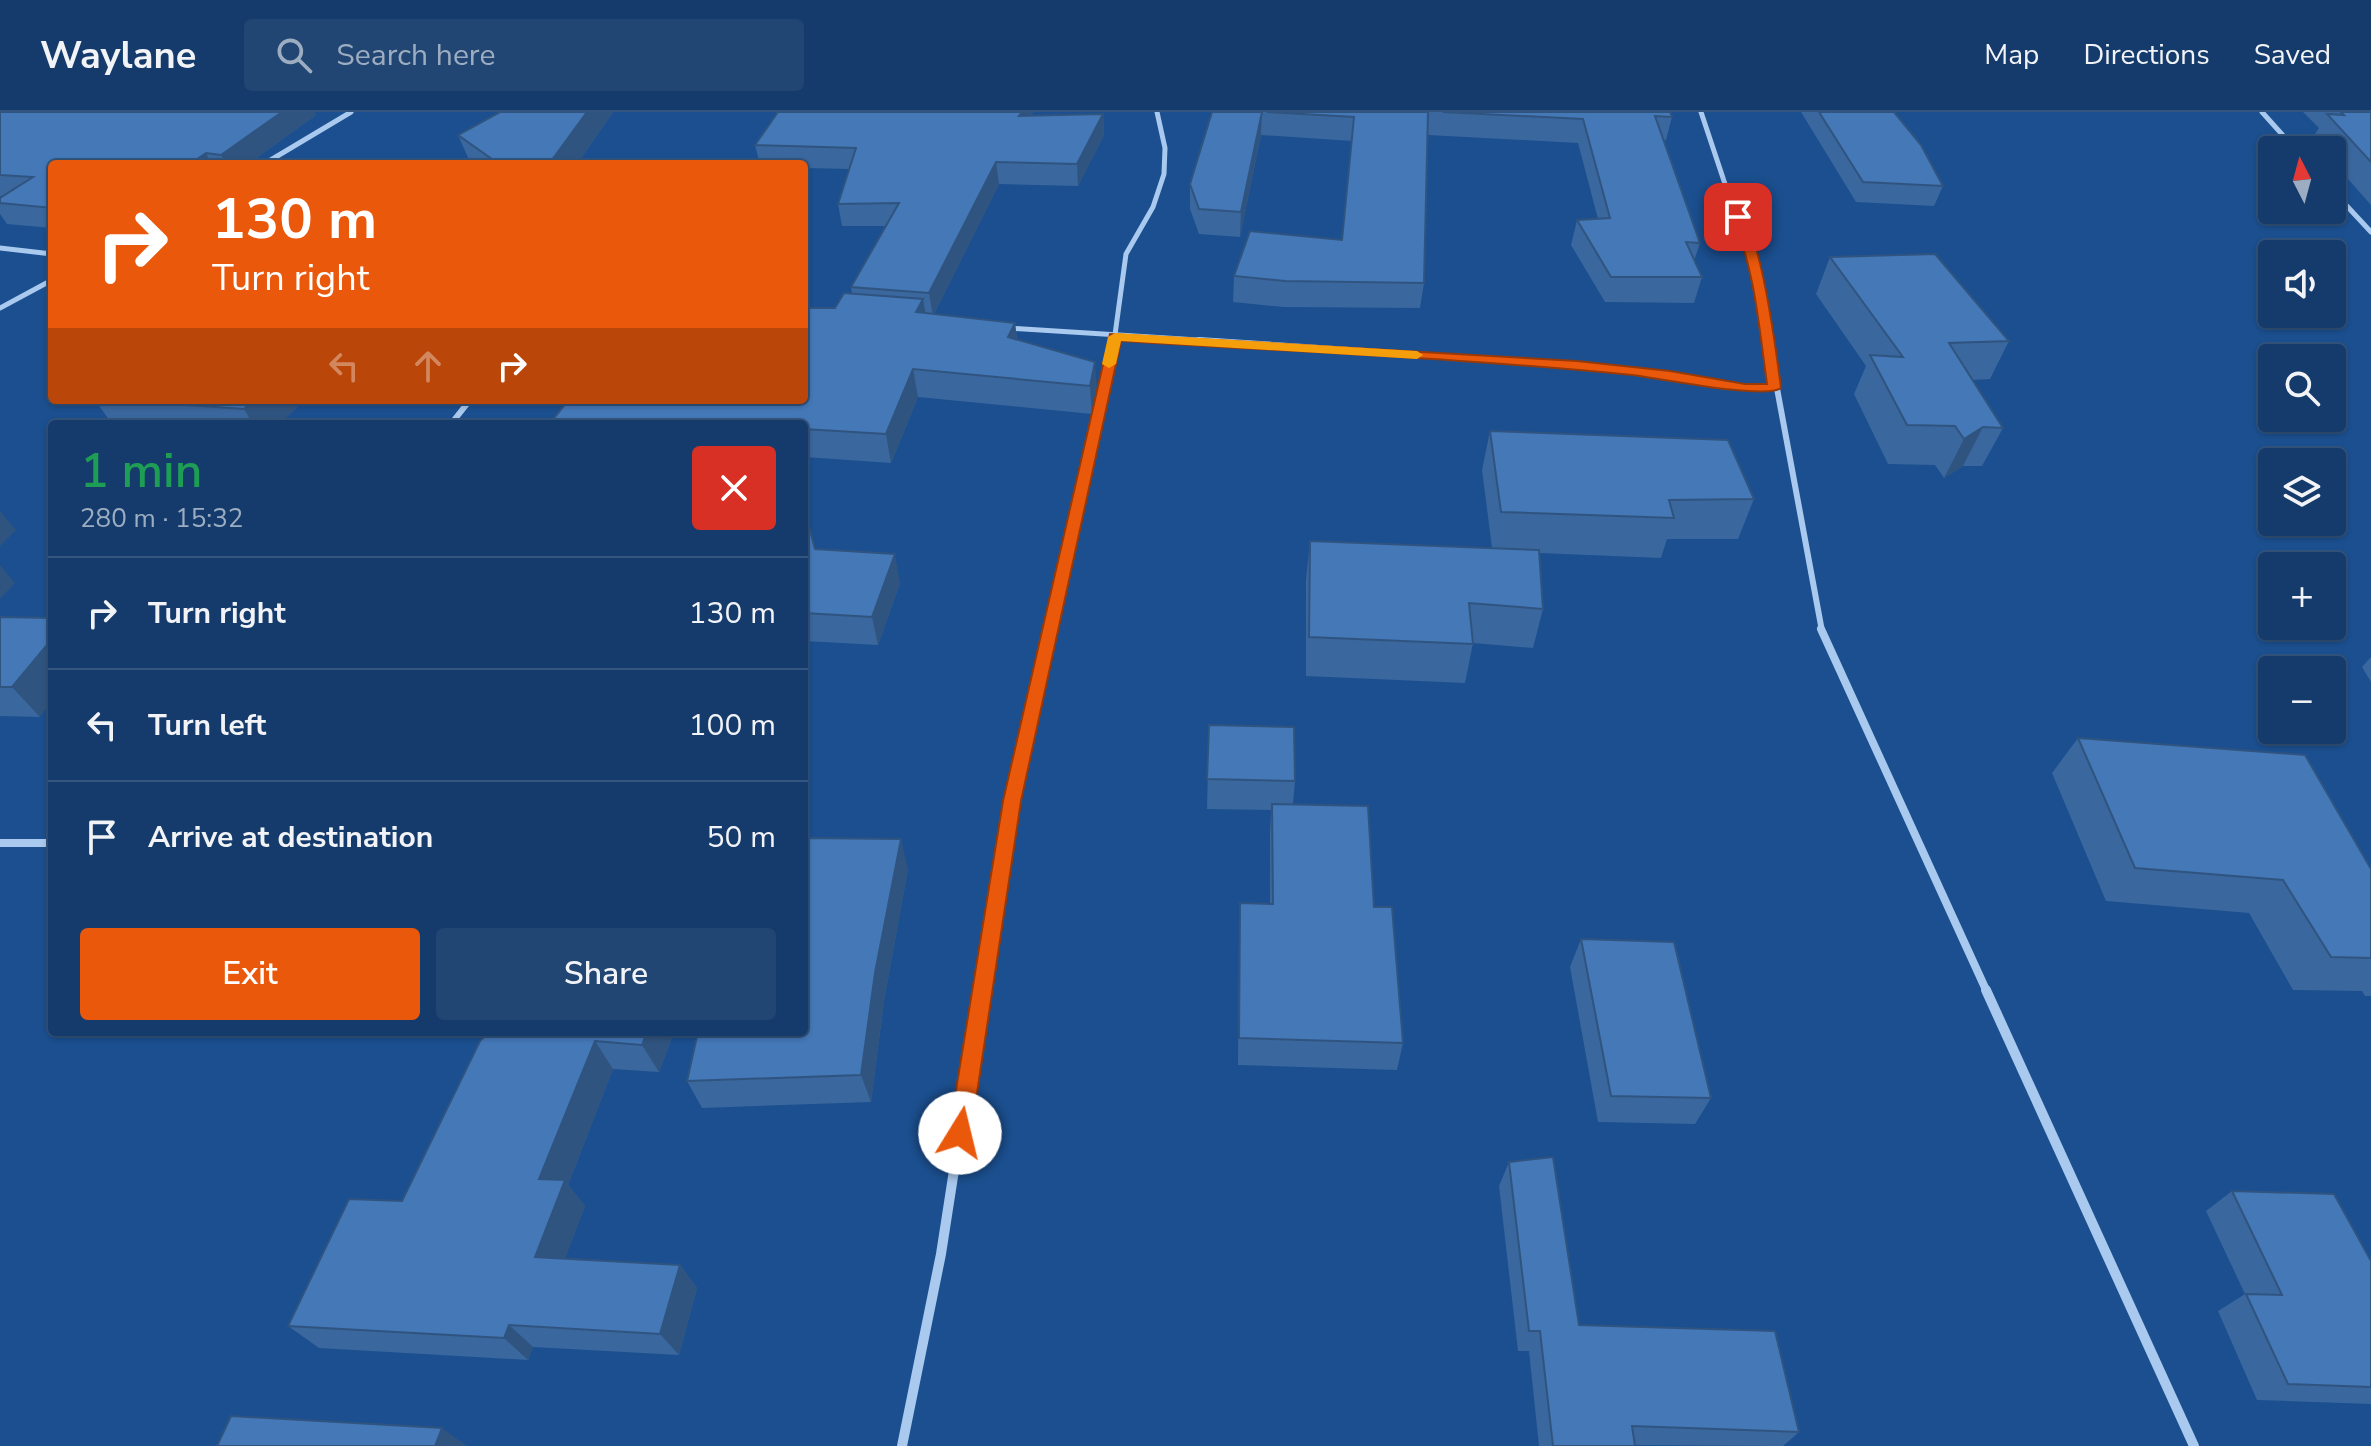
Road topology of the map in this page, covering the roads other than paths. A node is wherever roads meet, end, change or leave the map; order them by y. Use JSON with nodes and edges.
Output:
{"nodes":[{"id":1,"x":351,"y":112,"type":"edge"},
{"id":2,"x":1157,"y":112,"type":"edge"},
{"id":3,"x":1701,"y":112,"type":"edge"},
{"id":4,"x":2262,"y":112,"type":"edge"},
{"id":5,"x":2283,"y":136,"type":"edge"},
{"id":6,"x":271,"y":160,"type":"edge"},
{"id":7,"x":2346,"y":205,"type":"edge"},
{"id":8,"x":2371,"y":232,"type":"edge"},
{"id":9,"x":0,"y":248,"type":"edge"},
{"id":10,"x":48,"y":254,"type":"edge"},
{"id":11,"x":48,"y":282,"type":"edge"},
{"id":12,"x":0,"y":308,"type":"edge"},
{"id":13,"x":1006,"y":328,"type":"edge"},
{"id":14,"x":1115,"y":337,"type":"junction"},
{"id":15,"x":1775,"y":388,"type":"junction"},
{"id":16,"x":467,"y":404,"type":"edge"},
{"id":17,"x":454,"y":420,"type":"edge"},
{"id":18,"x":0,"y":843,"type":"edge"},
{"id":19,"x":48,"y":843,"type":"edge"},
{"id":20,"x":902,"y":1446,"type":"edge"},
{"id":21,"x":2194,"y":1446,"type":"edge"}],
"edges":[{"from":1,"to":6,"type":"street"},
{"from":2,"to":14,"type":"street"},
{"from":3,"to":15,"type":"street"},
{"from":4,"to":5,"type":"street"},
{"from":7,"to":8,"type":"street"},
{"from":9,"to":10,"type":"street"},
{"from":11,"to":12,"type":"street"},
{"from":13,"to":14,"type":"street"},
{"from":14,"to":15,"type":"street"},
{"from":14,"to":20,"type":"street"},
{"from":15,"to":21,"type":"street"},
{"from":16,"to":17,"type":"street"},
{"from":18,"to":19,"type":"street"}]}
